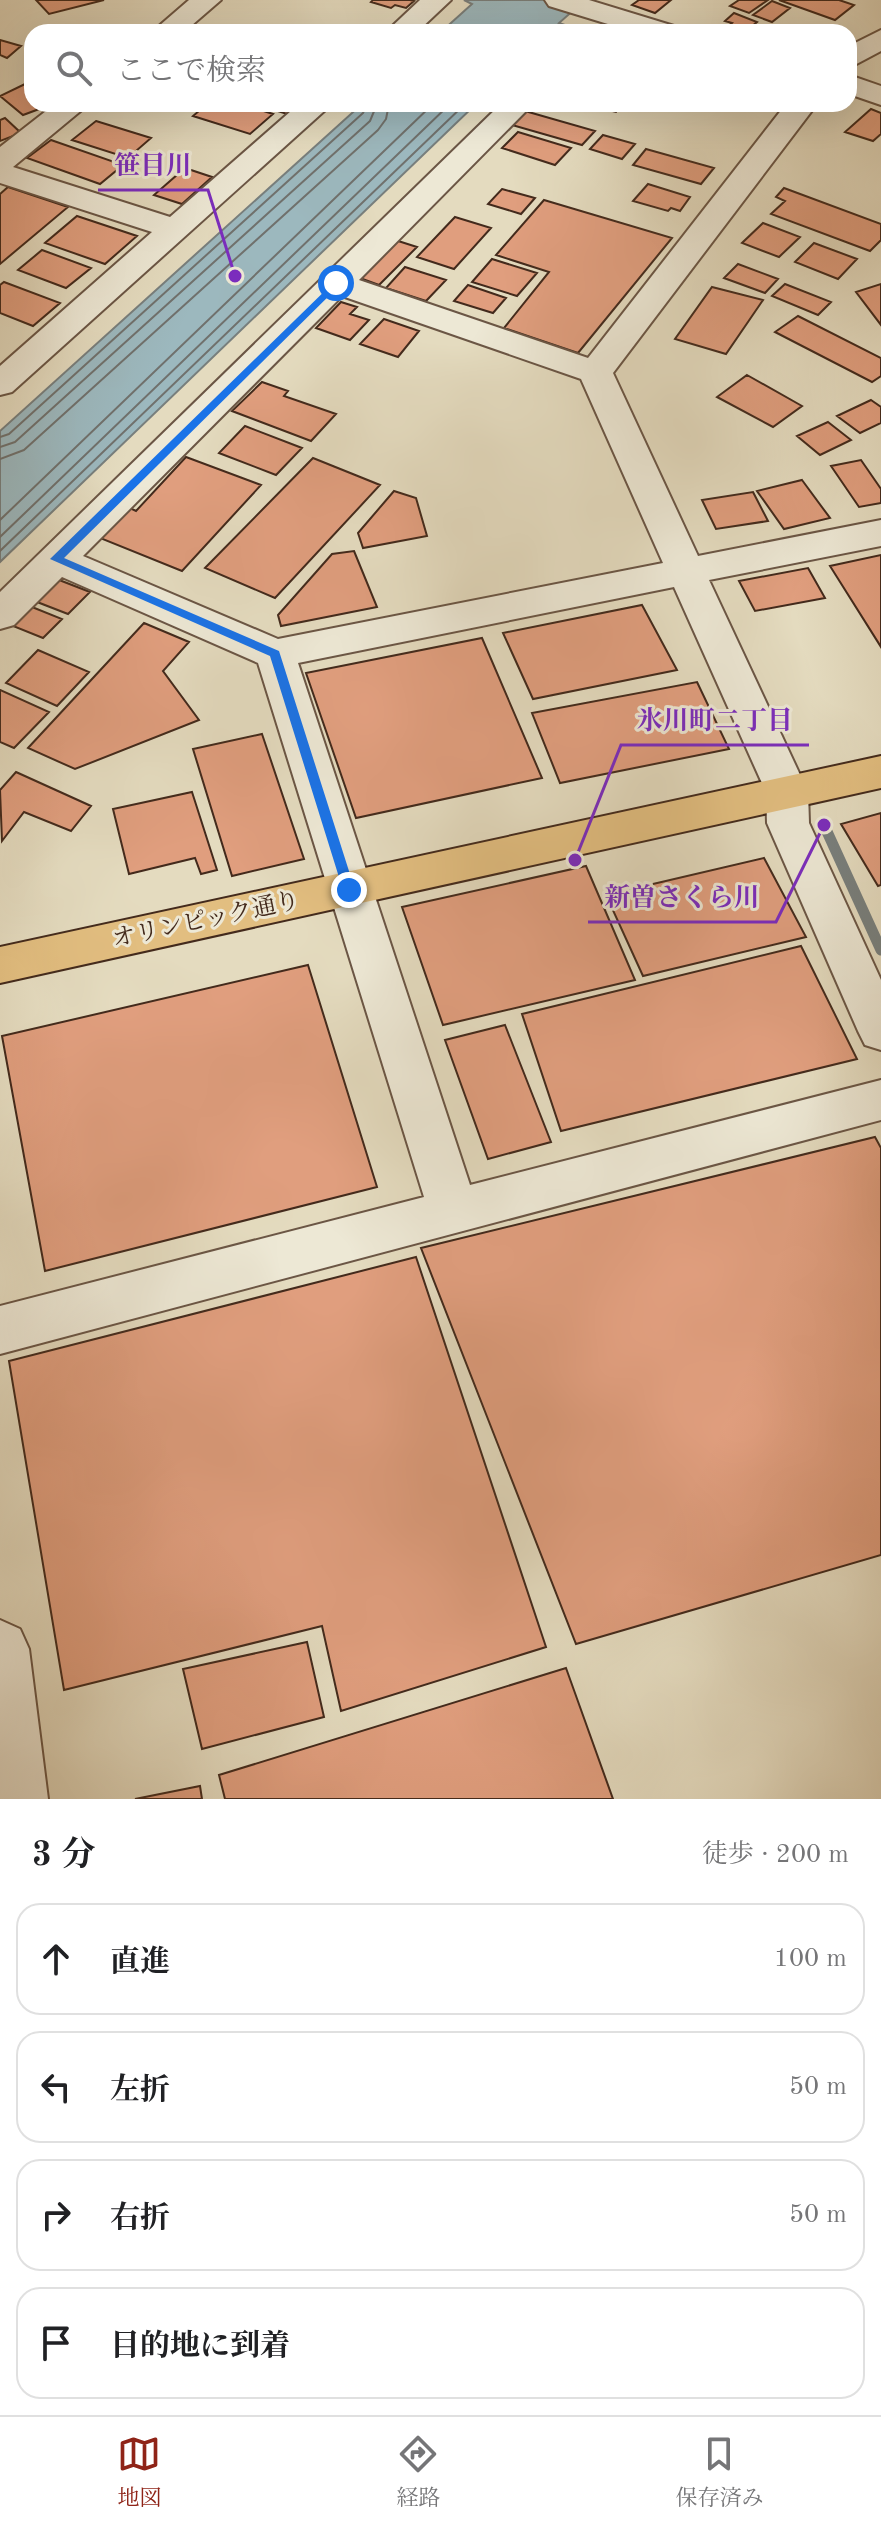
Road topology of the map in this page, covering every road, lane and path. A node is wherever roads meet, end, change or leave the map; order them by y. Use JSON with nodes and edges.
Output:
{"nodes":[{"id":1,"x":207,"y":0,"type":"edge"},
{"id":2,"x":437,"y":0,"type":"edge"},
{"id":3,"x":559,"y":0,"type":"edge"},
{"id":4,"x":605,"y":14,"type":"edge"},
{"id":5,"x":176,"y":24,"type":"edge"},
{"id":6,"x":409,"y":24,"type":"edge"},
{"id":7,"x":638,"y":24,"type":"edge"},
{"id":8,"x":881,"y":39,"type":"edge"},
{"id":9,"x":857,"y":54,"type":"edge"},
{"id":10,"x":857,"y":87,"type":"edge"},
{"id":11,"x":881,"y":96,"type":"edge"},
{"id":12,"x":64,"y":112,"type":"edge"},
{"id":13,"x":308,"y":112,"type":"edge"},
{"id":14,"x":510,"y":112,"type":"edge"},
{"id":15,"x":796,"y":112,"type":"edge"},
{"id":16,"x":0,"y":162,"type":"edge"},
{"id":17,"x":0,"y":173,"type":"edge"},
{"id":18,"x":174,"y":229,"type":"junction"},
{"id":19,"x":336,"y":283,"type":"junction"},
{"id":20,"x":595,"y":372,"type":"junction"},
{"id":21,"x":0,"y":384,"type":"edge"},
{"id":22,"x":881,"y":533,"type":"edge"},
{"id":23,"x":56,"y":559,"type":"junction"},
{"id":24,"x":689,"y":572,"type":"junction"},
{"id":25,"x":0,"y":615,"type":"edge"},
{"id":26,"x":275,"y":654,"type":"junction"},
{"id":27,"x":881,"y":772,"type":"edge"},
{"id":28,"x":787,"y":792,"type":"junction"},
{"id":29,"x":349,"y":890,"type":"junction"},
{"id":30,"x":0,"y":965,"type":"edge"},
{"id":31,"x":881,"y":1031,"type":"edge"},
{"id":32,"x":881,"y":1100,"type":"edge"},
{"id":33,"x":453,"y":1210,"type":"junction"},
{"id":34,"x":0,"y":1330,"type":"edge"},
{"id":35,"x":0,"y":1649,"type":"edge"},
{"id":36,"x":18,"y":1799,"type":"edge"}],
"edges":[{"from":1,"to":5,"type":"street"},
{"from":2,"to":6,"type":"street"},
{"from":3,"to":4,"type":"street"},
{"from":4,"to":7,"type":"street"},
{"from":8,"to":9,"type":"street"},
{"from":10,"to":11,"type":"street"},
{"from":12,"to":16,"type":"street"},
{"from":13,"to":18,"type":"street"},
{"from":14,"to":19,"type":"street"},
{"from":15,"to":20,"type":"street"},
{"from":17,"to":18,"type":"street"},
{"from":18,"to":21,"type":"street"},
{"from":19,"to":20,"type":"street"},
{"from":19,"to":23,"type":"street"},
{"from":20,"to":24,"type":"street"},
{"from":22,"to":24,"type":"street"},
{"from":23,"to":25,"type":"street"},
{"from":23,"to":26,"type":"street"},
{"from":24,"to":26,"type":"street"},
{"from":24,"to":28,"type":"street"},
{"from":26,"to":29,"type":"street"},
{"from":27,"to":28,"type":"main road","name":"オリンピック通り"},
{"from":28,"to":29,"type":"main road","name":"オリンピック通り"},
{"from":28,"to":31,"type":"street"},
{"from":29,"to":30,"type":"main road","name":"オリンピック通り"},
{"from":29,"to":33,"type":"street"},
{"from":32,"to":33,"type":"street"},
{"from":33,"to":34,"type":"street"},
{"from":35,"to":36,"type":"street"}]}
